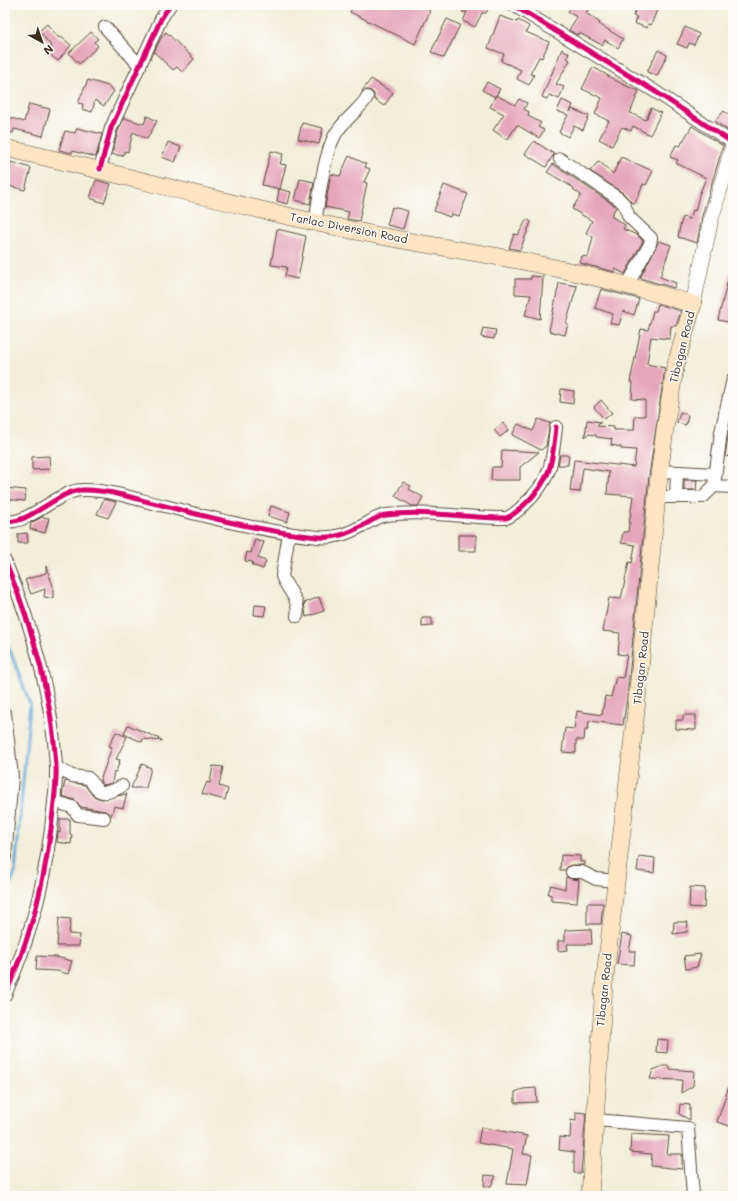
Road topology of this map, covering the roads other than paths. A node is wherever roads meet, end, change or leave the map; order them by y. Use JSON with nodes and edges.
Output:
{"nodes":[{"id":1,"x":170,"y":5,"type":"edge"},
{"id":2,"x":513,"y":5,"type":"edge"},
{"id":3,"x":105,"y":27,"type":"dead end"},
{"id":4,"x":140,"y":66,"type":"junction"},
{"id":5,"x":367,"y":97,"type":"dead end"},
{"id":6,"x":733,"y":145,"type":"edge"},
{"id":7,"x":5,"y":148,"type":"edge"},
{"id":8,"x":560,"y":159,"type":"dead end"},
{"id":9,"x":100,"y":169,"type":"junction"},
{"id":10,"x":315,"y":222,"type":"junction"},
{"id":11,"x":628,"y":284,"type":"junction"},
{"id":12,"x":693,"y":304,"type":"junction"},
{"id":13,"x":733,"y":378,"type":"edge"},
{"id":14,"x":556,"y":427,"type":"dead end"},
{"id":15,"x":660,"y":470,"type":"junction"},
{"id":16,"x":677,"y":472,"type":"junction"},
{"id":17,"x":715,"y":480,"type":"junction"},
{"id":18,"x":733,"y":487,"type":"edge"},
{"id":19,"x":658,"y":497,"type":"junction"},
{"id":20,"x":676,"y":497,"type":"junction"},
{"id":21,"x":5,"y":521,"type":"edge"},
{"id":22,"x":289,"y":533,"type":"junction"},
{"id":23,"x":5,"y":561,"type":"edge"},
{"id":24,"x":297,"y":616,"type":"dead end"},
{"id":25,"x":5,"y":714,"type":"edge"},
{"id":26,"x":56,"y":767,"type":"junction"},
{"id":27,"x":122,"y":786,"type":"dead end"},
{"id":28,"x":54,"y":801,"type":"junction"},
{"id":29,"x":104,"y":818,"type":"dead end"},
{"id":30,"x":5,"y":857,"type":"edge"},
{"id":31,"x":572,"y":872,"type":"dead end"},
{"id":32,"x":615,"y":881,"type":"junction"},
{"id":33,"x":5,"y":994,"type":"edge"},
{"id":34,"x":596,"y":1120,"type":"junction"},
{"id":35,"x":590,"y":1196,"type":"edge"},
{"id":36,"x":693,"y":1196,"type":"edge"}],
"edges":[{"from":1,"to":4,"type":"street"},
{"from":2,"to":6,"type":"street"},
{"from":3,"to":4,"type":"street"},
{"from":4,"to":9,"type":"street"},
{"from":5,"to":10,"type":"street"},
{"from":6,"to":12,"type":"street","name":"Tibagan Road"},
{"from":7,"to":9,"type":"main road","name":"Tarlac Diversion Road"},
{"from":8,"to":11,"type":"street"},
{"from":9,"to":10,"type":"main road","name":"Tarlac Diversion Road"},
{"from":10,"to":11,"type":"main road","name":"Tarlac Diversion Road"},
{"from":11,"to":12,"type":"main road","name":"Tarlac Diversion Road"},
{"from":12,"to":15,"type":"main road","name":"Tibagan Road"},
{"from":13,"to":17,"type":"street"},
{"from":14,"to":22,"type":"street"},
{"from":15,"to":16,"type":"street"},
{"from":15,"to":19,"type":"main road","name":"Tibagan Road"},
{"from":16,"to":17,"type":"street"},
{"from":16,"to":20,"type":"street"},
{"from":17,"to":18,"type":"street"},
{"from":17,"to":20,"type":"street"},
{"from":19,"to":20,"type":"street"},
{"from":19,"to":32,"type":"main road","name":"Tibagan Road"},
{"from":21,"to":22,"type":"street"},
{"from":22,"to":24,"type":"street"},
{"from":23,"to":26,"type":"street"},
{"from":25,"to":30,"type":"street"},
{"from":26,"to":27,"type":"street"},
{"from":26,"to":28,"type":"street"},
{"from":28,"to":29,"type":"street"},
{"from":28,"to":33,"type":"street"},
{"from":31,"to":32,"type":"street"},
{"from":32,"to":34,"type":"main road","name":"Tibagan Road"},
{"from":34,"to":35,"type":"main road","name":"Tibagan Road"},
{"from":34,"to":36,"type":"street"}]}
